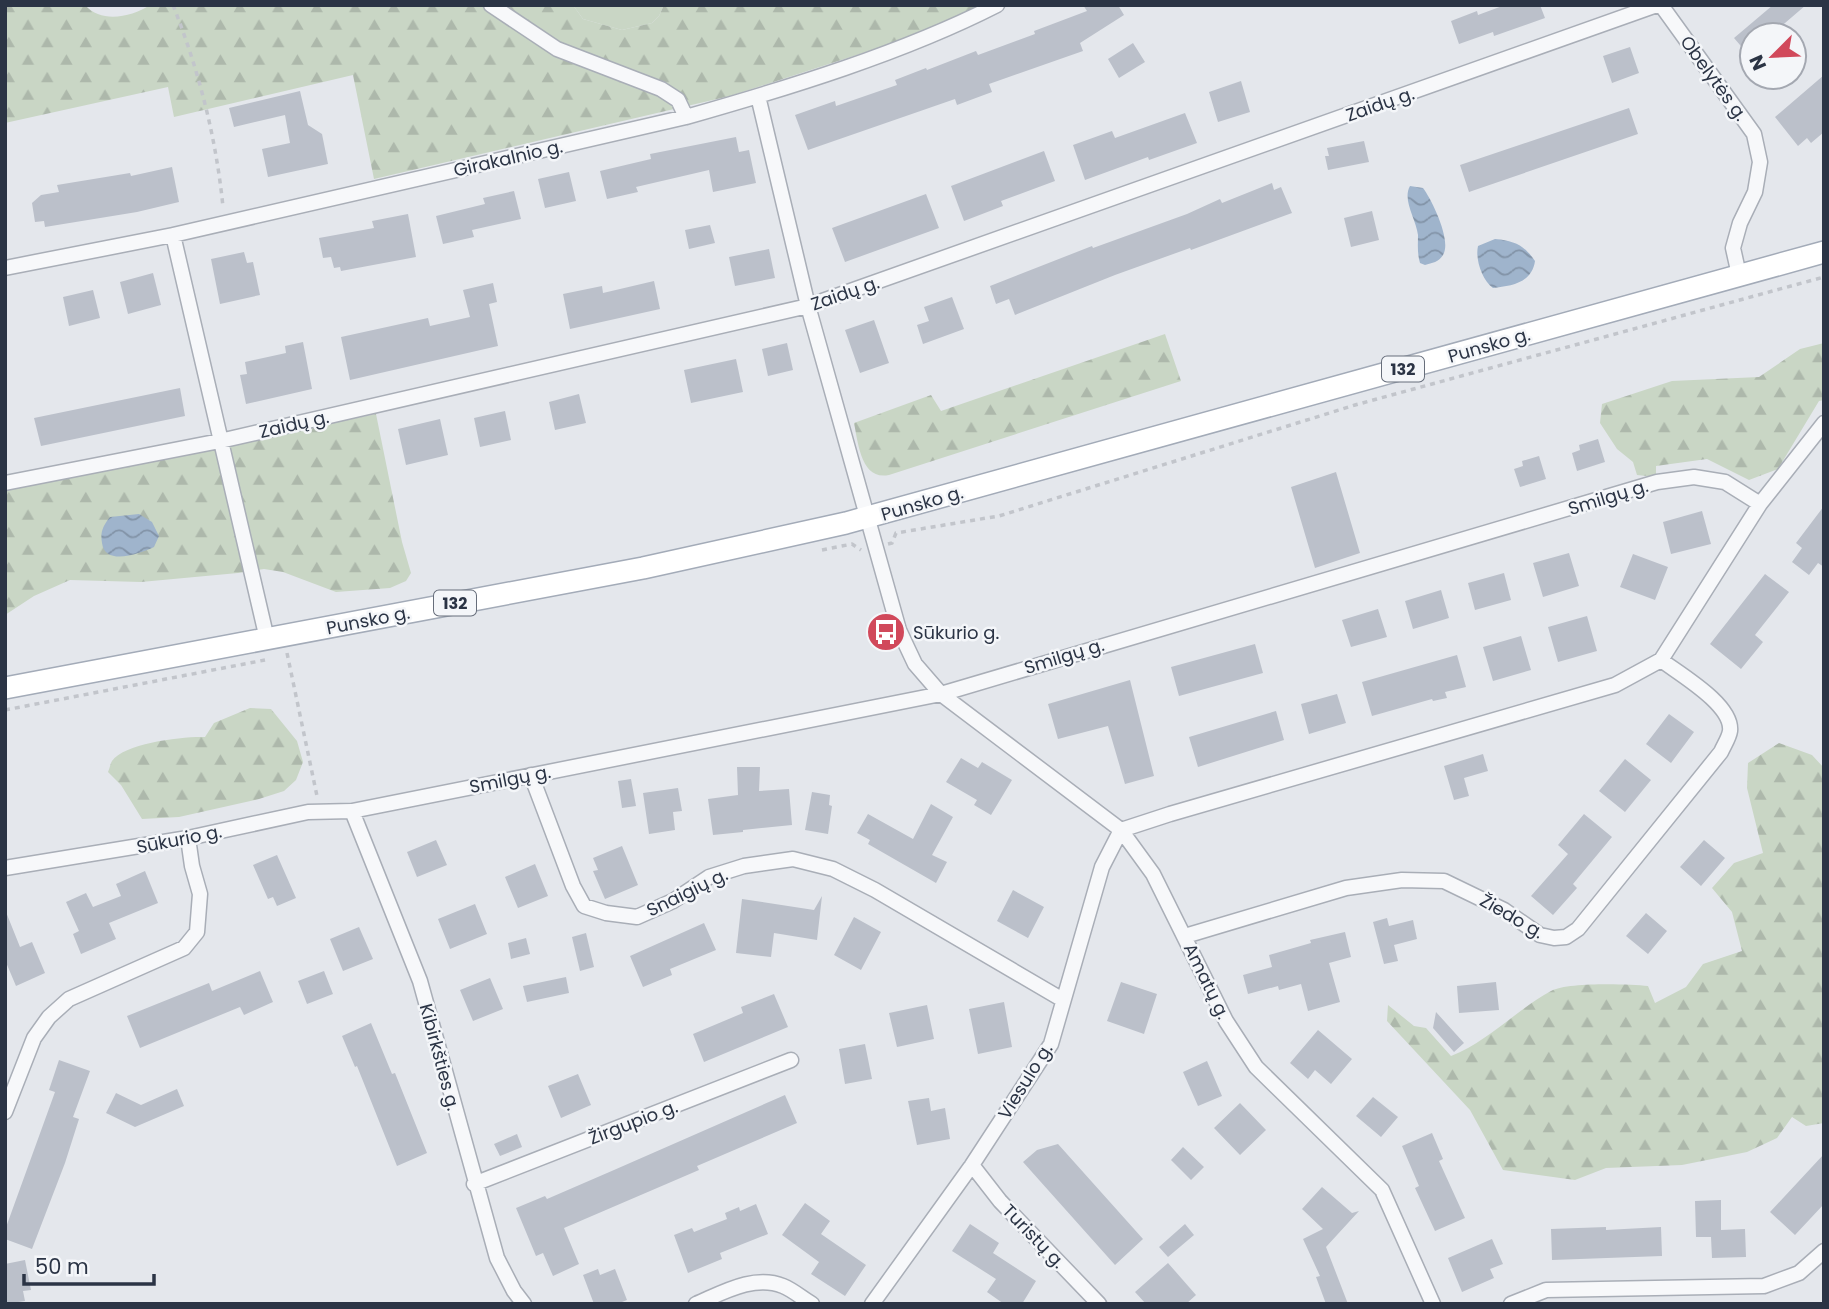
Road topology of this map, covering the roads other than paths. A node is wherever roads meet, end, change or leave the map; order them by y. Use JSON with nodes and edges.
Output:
{"nodes":[{"id":1,"x":491,"y":5,"type":"edge"},
{"id":2,"x":997,"y":5,"type":"edge"},
{"id":3,"x":1659,"y":5,"type":"edge"},
{"id":4,"x":758,"y":96,"type":"junction"},
{"id":5,"x":686,"y":117,"type":"junction"},
{"id":6,"x":173,"y":235,"type":"junction"},
{"id":7,"x":1824,"y":252,"type":"edge"},
{"id":8,"x":5,"y":268,"type":"edge"},
{"id":9,"x":1739,"y":275,"type":"junction"},
{"id":10,"x":808,"y":306,"type":"junction"},
{"id":11,"x":1824,"y":423,"type":"edge"},
{"id":12,"x":220,"y":440,"type":"junction"},
{"id":13,"x":5,"y":483,"type":"edge"},
{"id":14,"x":1760,"y":503,"type":"junction"},
{"id":15,"x":869,"y":517,"type":"junction"},
{"id":16,"x":276,"y":637,"type":"junction"},
{"id":17,"x":1661,"y":660,"type":"junction"},
{"id":18,"x":5,"y":688,"type":"edge"},
{"id":19,"x":941,"y":694,"type":"junction"},
{"id":20,"x":531,"y":775,"type":"junction"},
{"id":21,"x":352,"y":811,"type":"junction"},
{"id":22,"x":1121,"y":830,"type":"junction"},
{"id":23,"x":188,"y":838,"type":"junction"},
{"id":24,"x":5,"y":868,"type":"edge"},
{"id":25,"x":1185,"y":936,"type":"junction"},
{"id":26,"x":1063,"y":1000,"type":"junction"},
{"id":27,"x":791,"y":1060,"type":"dead end"},
{"id":28,"x":5,"y":1112,"type":"edge"},
{"id":29,"x":972,"y":1165,"type":"junction"},
{"id":30,"x":474,"y":1184,"type":"junction"},
{"id":31,"x":1824,"y":1251,"type":"edge"},
{"id":32,"x":524,"y":1304,"type":"edge"},
{"id":33,"x":696,"y":1304,"type":"edge"},
{"id":34,"x":812,"y":1304,"type":"edge"},
{"id":35,"x":872,"y":1304,"type":"edge"},
{"id":36,"x":1099,"y":1304,"type":"edge"},
{"id":37,"x":1433,"y":1304,"type":"edge"},
{"id":38,"x":1511,"y":1304,"type":"edge"}],
"edges":[{"from":1,"to":5,"type":"street"},
{"from":2,"to":4,"type":"street","name":"Girakalnio g."},
{"from":3,"to":9,"type":"street","name":"Obelytės g."},
{"from":3,"to":10,"type":"street","name":"Zaidų g."},
{"from":4,"to":5,"type":"street","name":"Girakalnio g."},
{"from":4,"to":10,"type":"street","name":"Amatų g."},
{"from":5,"to":6,"type":"street","name":"Girakalnio g."},
{"from":6,"to":8,"type":"street","name":"Girakalnio g."},
{"from":6,"to":12,"type":"street"},
{"from":7,"to":9,"type":"main road","name":"Punsko g.","number":"132"},
{"from":9,"to":15,"type":"main road","name":"Punsko g.","number":"132"},
{"from":10,"to":12,"type":"street","name":"Zaidų g."},
{"from":10,"to":15,"type":"street","name":"Amatų g."},
{"from":11,"to":14,"type":"street"},
{"from":12,"to":13,"type":"street","name":"Zaidų g."},
{"from":12,"to":16,"type":"street"},
{"from":14,"to":17,"type":"street"},
{"from":14,"to":19,"type":"street","name":"Smilgų g."},
{"from":15,"to":16,"type":"main road","name":"Punsko g.","number":"132"},
{"from":15,"to":19,"type":"street","name":"Amatų g."},
{"from":16,"to":18,"type":"main road","name":"Punsko g.","number":"132"},
{"from":17,"to":22,"type":"street"},
{"from":17,"to":25,"type":"street","name":"Žiedo g."},
{"from":19,"to":20,"type":"street","name":"Smilgų g."},
{"from":19,"to":22,"type":"street","name":"Amatų g."},
{"from":20,"to":21,"type":"street","name":"Smilgų g."},
{"from":20,"to":26,"type":"street","name":"Snaigių g."},
{"from":21,"to":23,"type":"street","name":"Sūkurio g."},
{"from":21,"to":30,"type":"street","name":"Kibirkšties g."},
{"from":22,"to":25,"type":"street","name":"Amatų g."},
{"from":22,"to":26,"type":"street","name":"Viesulo g."},
{"from":23,"to":24,"type":"street","name":"Sūkurio g."},
{"from":23,"to":28,"type":"street"},
{"from":25,"to":37,"type":"street","name":"Amatų g."},
{"from":26,"to":29,"type":"street","name":"Viesulo g."},
{"from":27,"to":30,"type":"street","name":"Žirgupio g."},
{"from":29,"to":35,"type":"street","name":"Viesulo g."},
{"from":29,"to":36,"type":"street","name":"Turistų g."},
{"from":30,"to":32,"type":"street","name":"Kibirkšties g."},
{"from":31,"to":38,"type":"street"},
{"from":33,"to":34,"type":"street"}]}
